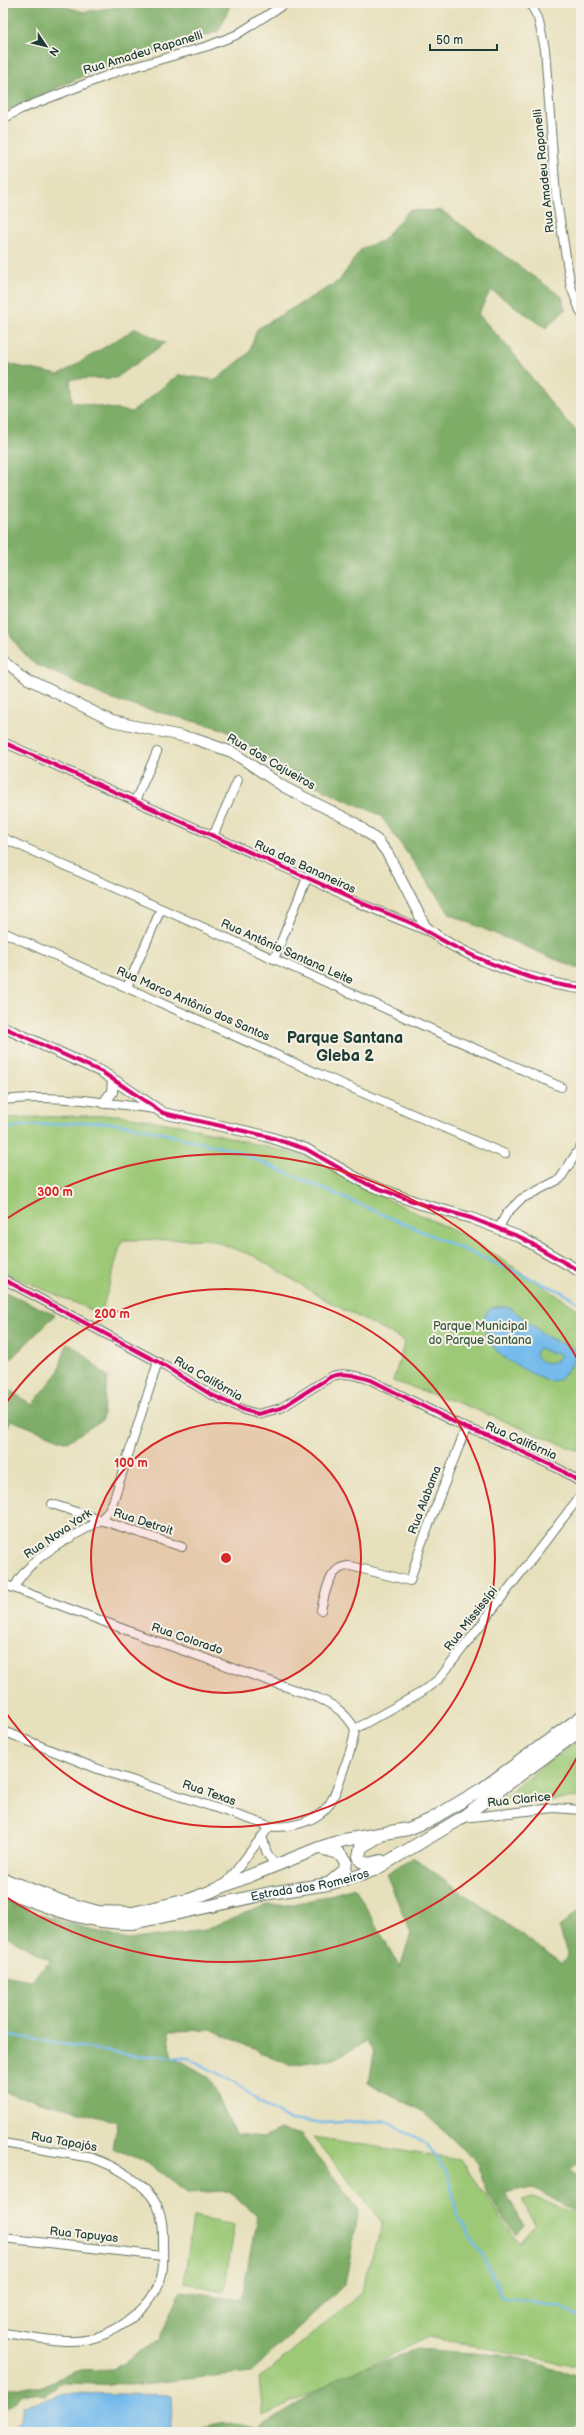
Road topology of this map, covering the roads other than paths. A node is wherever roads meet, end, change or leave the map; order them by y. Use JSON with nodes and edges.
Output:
{"nodes":[{"id":1,"x":286,"y":3,"type":"edge"},
{"id":2,"x":530,"y":3,"type":"edge"},
{"id":3,"x":3,"y":119,"type":"edge"},
{"id":4,"x":581,"y":313,"type":"edge"},
{"id":5,"x":3,"y":659,"type":"edge"},
{"id":6,"x":3,"y":742,"type":"edge"},
{"id":7,"x":157,"y":752,"type":"dead end"},
{"id":8,"x":238,"y":780,"type":"dead end"},
{"id":9,"x":135,"y":801,"type":"junction"},
{"id":10,"x":214,"y":836,"type":"junction"},
{"id":11,"x":3,"y":838,"type":"edge"},
{"id":12,"x":307,"y":878,"type":"junction"},
{"id":13,"x":161,"y":909,"type":"junction"},
{"id":14,"x":3,"y":932,"type":"edge"},
{"id":15,"x":432,"y":933,"type":"junction"},
{"id":16,"x":274,"y":959,"type":"junction"},
{"id":17,"x":126,"y":987,"type":"junction"},
{"id":18,"x":581,"y":988,"type":"edge"},
{"id":19,"x":3,"y":1027,"type":"edge"},
{"id":20,"x":113,"y":1080,"type":"junction"},
{"id":21,"x":561,"y":1087,"type":"dead end"},
{"id":22,"x":3,"y":1100,"type":"edge"},
{"id":23,"x":104,"y":1103,"type":"junction"},
{"id":24,"x":154,"y":1109,"type":"junction"},
{"id":25,"x":581,"y":1146,"type":"edge"},
{"id":26,"x":505,"y":1154,"type":"dead end"},
{"id":27,"x":498,"y":1229,"type":"junction"},
{"id":28,"x":581,"y":1272,"type":"edge"},
{"id":29,"x":3,"y":1279,"type":"edge"},
{"id":30,"x":158,"y":1362,"type":"junction"},
{"id":31,"x":466,"y":1428,"type":"junction"},
{"id":32,"x":581,"y":1483,"type":"edge"},
{"id":33,"x":581,"y":1495,"type":"edge"},
{"id":34,"x":52,"y":1504,"type":"dead end"},
{"id":35,"x":99,"y":1521,"type":"junction"},
{"id":36,"x":182,"y":1547,"type":"dead end"},
{"id":37,"x":3,"y":1584,"type":"edge"},
{"id":38,"x":14,"y":1588,"type":"junction"},
{"id":39,"x":321,"y":1610,"type":"dead end"},
{"id":40,"x":581,"y":1717,"type":"edge"},
{"id":41,"x":355,"y":1729,"type":"junction"},
{"id":42,"x":581,"y":1730,"type":"edge"},
{"id":43,"x":3,"y":1731,"type":"edge"},
{"id":44,"x":581,"y":1810,"type":"edge"},
{"id":45,"x":460,"y":1819,"type":"junction"},
{"id":46,"x":270,"y":1826,"type":"junction"},
{"id":47,"x":383,"y":1834,"type":"junction"},
{"id":48,"x":262,"y":1839,"type":"junction"},
{"id":49,"x":319,"y":1848,"type":"junction"},
{"id":50,"x":396,"y":1857,"type":"junction"},
{"id":51,"x":275,"y":1864,"type":"junction"},
{"id":52,"x":3,"y":1879,"type":"edge"},
{"id":53,"x":328,"y":1884,"type":"junction"},
{"id":54,"x":224,"y":1887,"type":"junction"},
{"id":55,"x":3,"y":1890,"type":"edge"},
{"id":56,"x":3,"y":2144,"type":"edge"},
{"id":57,"x":3,"y":2238,"type":"edge"},
{"id":58,"x":163,"y":2256,"type":"junction"},
{"id":59,"x":3,"y":2333,"type":"edge"}],
"edges":[{"from":1,"to":3,"type":"street","name":"Rua Amadeu Rapanelli"},
{"from":2,"to":4,"type":"street","name":"Rua Amadeu Rapanelli"},
{"from":5,"to":15,"type":"street","name":"Rua dos Cajueiros"},
{"from":6,"to":9,"type":"street","name":"Rua das Bananeiras"},
{"from":7,"to":9,"type":"street"},
{"from":8,"to":10,"type":"street"},
{"from":9,"to":10,"type":"street","name":"Rua das Bananeiras"},
{"from":10,"to":12,"type":"street","name":"Rua das Bananeiras"},
{"from":11,"to":13,"type":"street","name":"Rua Antônio Santana Leite"},
{"from":12,"to":15,"type":"street","name":"Rua das Bananeiras"},
{"from":12,"to":16,"type":"street"},
{"from":13,"to":16,"type":"street","name":"Rua Antônio Santana Leite"},
{"from":13,"to":17,"type":"street"},
{"from":14,"to":17,"type":"street","name":"Rua Marco Antônio dos Santos"},
{"from":15,"to":18,"type":"street","name":"Rua das Bananeiras"},
{"from":16,"to":21,"type":"street","name":"Rua Antônio Santana Leite"},
{"from":17,"to":26,"type":"street","name":"Rua Marco Antônio dos Santos"},
{"from":19,"to":20,"type":"street"},
{"from":20,"to":23,"type":"street"},
{"from":20,"to":24,"type":"street"},
{"from":22,"to":23,"type":"street"},
{"from":23,"to":24,"type":"street"},
{"from":24,"to":27,"type":"street"},
{"from":25,"to":27,"type":"street"},
{"from":27,"to":28,"type":"street"},
{"from":29,"to":30,"type":"street","name":"Rua Califórnia"},
{"from":30,"to":31,"type":"street","name":"Rua Califórnia"},
{"from":30,"to":35,"type":"street","name":"Rua Nova York"},
{"from":31,"to":32,"type":"street","name":"Rua Califórnia"},
{"from":31,"to":39,"type":"street","name":"Rua Alabama"},
{"from":33,"to":41,"type":"street","name":"Rua Mississípi"},
{"from":34,"to":35,"type":"street","name":"Rua Detroit"},
{"from":35,"to":36,"type":"street","name":"Rua Detroit"},
{"from":35,"to":38,"type":"street","name":"Rua Nova York"},
{"from":37,"to":38,"type":"street","name":"Rua Colorado"},
{"from":38,"to":41,"type":"street","name":"Rua Colorado"},
{"from":40,"to":47,"type":"main road","name":"Estrada dos Romeiros"},
{"from":41,"to":46,"type":"street","name":"Rua Texas"},
{"from":42,"to":45,"type":"main road","name":"Estrada dos Romeiros"},
{"from":43,"to":46,"type":"street","name":"Rua Texas"},
{"from":44,"to":45,"type":"street","name":"Rua Clarice"},
{"from":45,"to":50,"type":"main road","name":"Estrada dos Romeiros"},
{"from":46,"to":48,"type":"street"},
{"from":47,"to":49,"type":"main road","name":"Estrada dos Romeiros"},
{"from":47,"to":50,"type":"main road"},
{"from":48,"to":51,"type":"street"},
{"from":48,"to":54,"type":"street"},
{"from":49,"to":51,"type":"main road","name":"Estrada dos Romeiros"},
{"from":49,"to":53,"type":"main road"},
{"from":50,"to":53,"type":"main road","name":"Estrada dos Romeiros"},
{"from":51,"to":54,"type":"main road","name":"Estrada dos Romeiros"},
{"from":52,"to":54,"type":"main road","name":"Estrada dos Romeiros"},
{"from":53,"to":55,"type":"main road","name":"Estrada dos Romeiros"},
{"from":56,"to":58,"type":"street","name":"Rua Tapajós"},
{"from":57,"to":58,"type":"street","name":"Rua Tapuyas"},
{"from":58,"to":59,"type":"street","name":"Rua Tapajós"}]}
